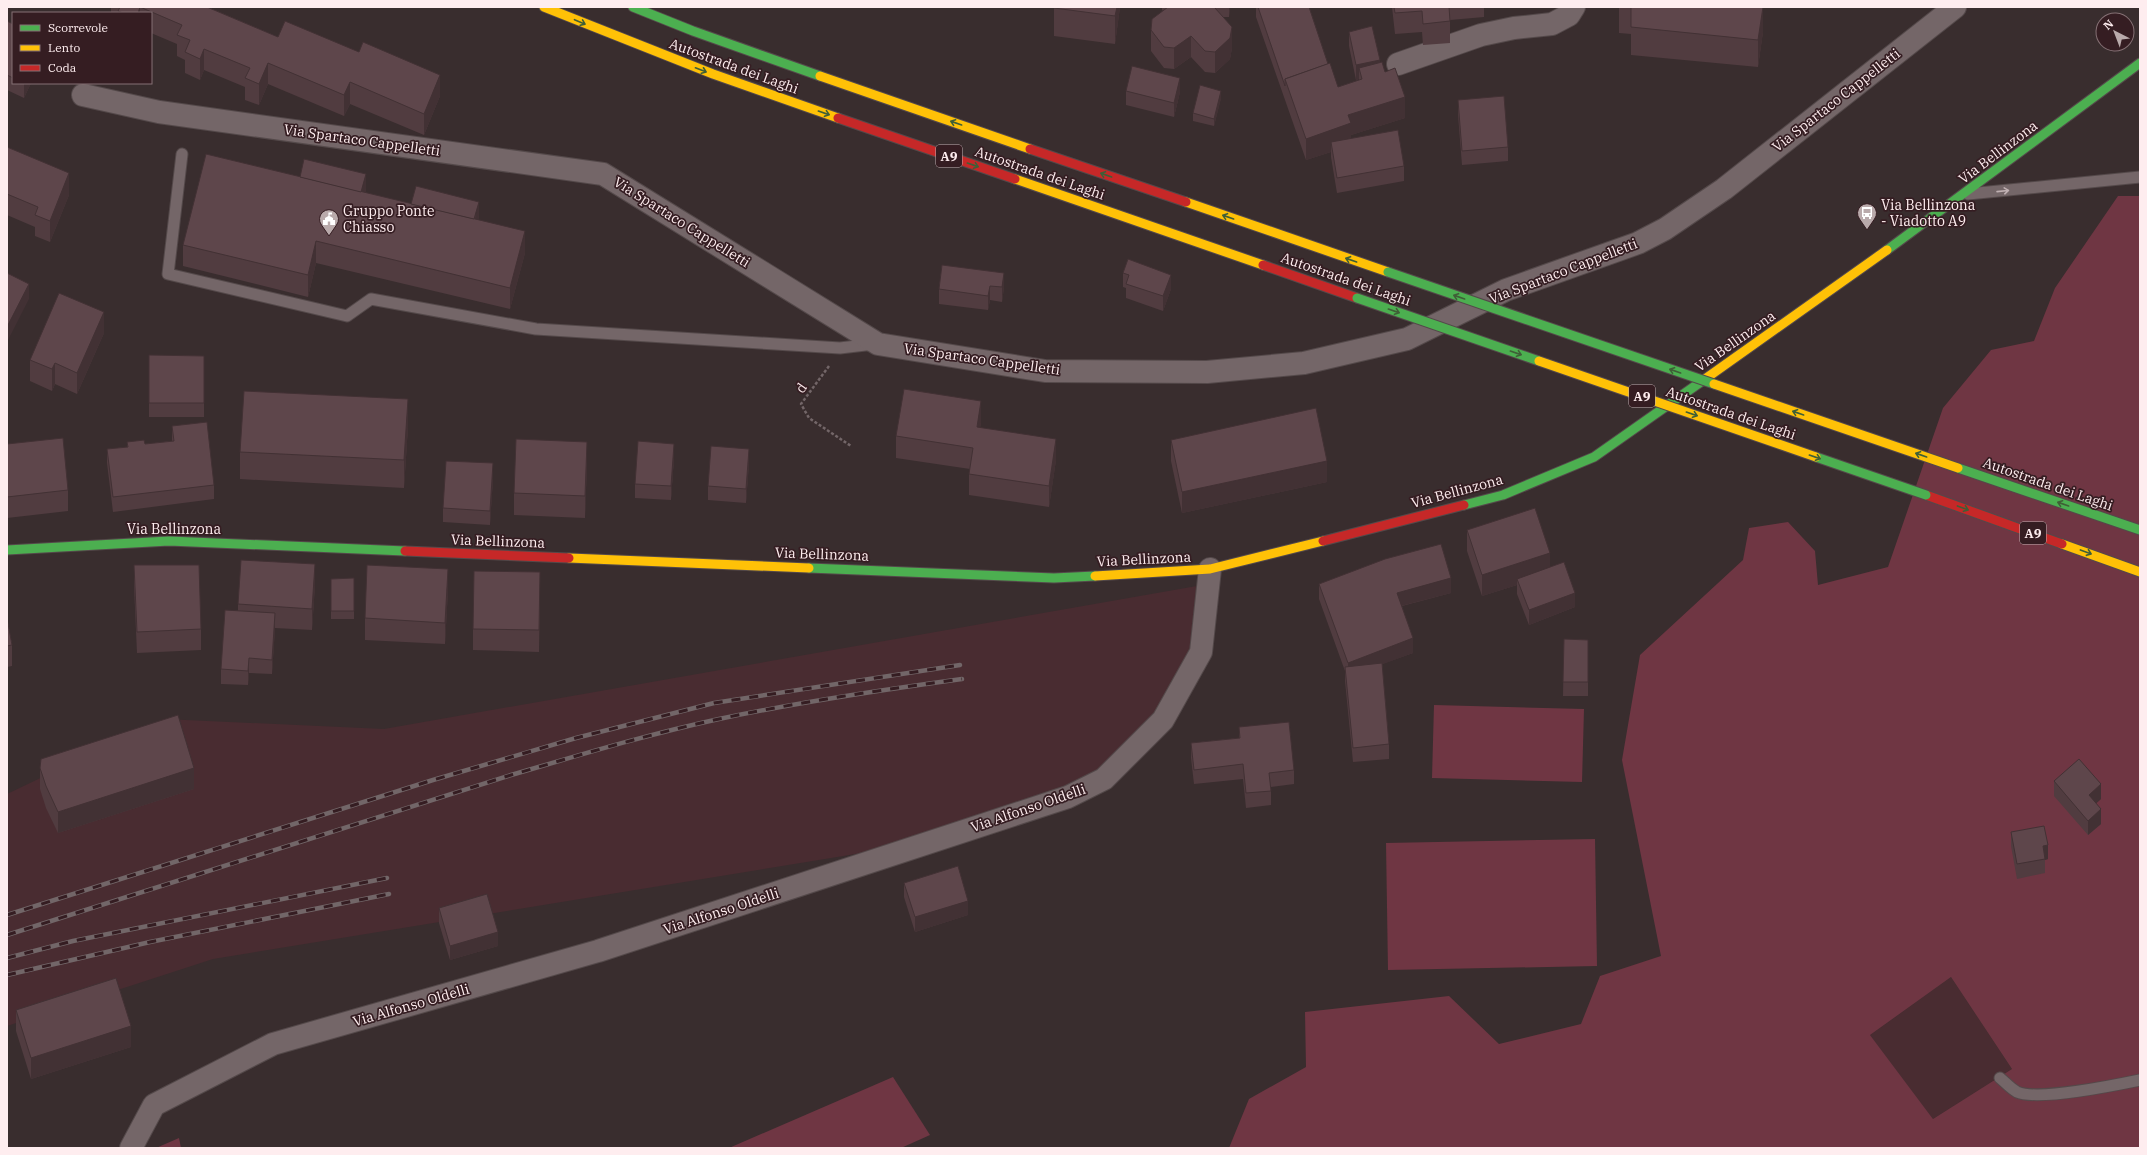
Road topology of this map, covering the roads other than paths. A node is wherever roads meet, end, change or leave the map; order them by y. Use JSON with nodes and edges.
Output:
{"nodes":[{"id":1,"x":544,"y":7,"type":"edge"},
{"id":2,"x":633,"y":7,"type":"edge"},
{"id":3,"x":1574,"y":7,"type":"edge"},
{"id":4,"x":1955,"y":7,"type":"edge"},
{"id":5,"x":2140,"y":63,"type":"edge"},
{"id":6,"x":1398,"y":64,"type":"dead end"},
{"id":7,"x":83,"y":95,"type":"dead end"},
{"id":8,"x":182,"y":154,"type":"dead end"},
{"id":9,"x":2140,"y":177,"type":"edge"},
{"id":10,"x":1964,"y":195,"type":"junction"},
{"id":11,"x":878,"y":344,"type":"junction"},
{"id":12,"x":2140,"y":530,"type":"edge"},
{"id":13,"x":7,"y":550,"type":"edge"},
{"id":14,"x":1210,"y":569,"type":"junction"},
{"id":15,"x":2140,"y":572,"type":"edge"},
{"id":16,"x":2000,"y":1078,"type":"dead end"},
{"id":17,"x":2140,"y":1080,"type":"edge"},
{"id":18,"x":131,"y":1148,"type":"edge"}],
"edges":[{"from":1,"to":15,"type":"main road","name":"Autostrada dei Laghi","number":"A9","one_way":true,"bridge":true},
{"from":12,"to":2,"type":"main road","name":"Autostrada dei Laghi","number":"A9","one_way":true,"bridge":true},
{"from":3,"to":6,"type":"street"},
{"from":4,"to":11,"type":"street","name":"Via Spartaco Cappelletti"},
{"from":5,"to":10,"type":"main road","name":"Via Bellinzona"},
{"from":7,"to":11,"type":"street","name":"Via Spartaco Cappelletti"},
{"from":8,"to":11,"type":"lane"},
{"from":10,"to":9,"type":"lane","one_way":true},
{"from":10,"to":14,"type":"main road","name":"Via Bellinzona"},
{"from":13,"to":14,"type":"main road","name":"Via Bellinzona"},
{"from":14,"to":18,"type":"street","name":"Via Alfonso Oldelli"},
{"from":16,"to":17,"type":"lane"}]}
